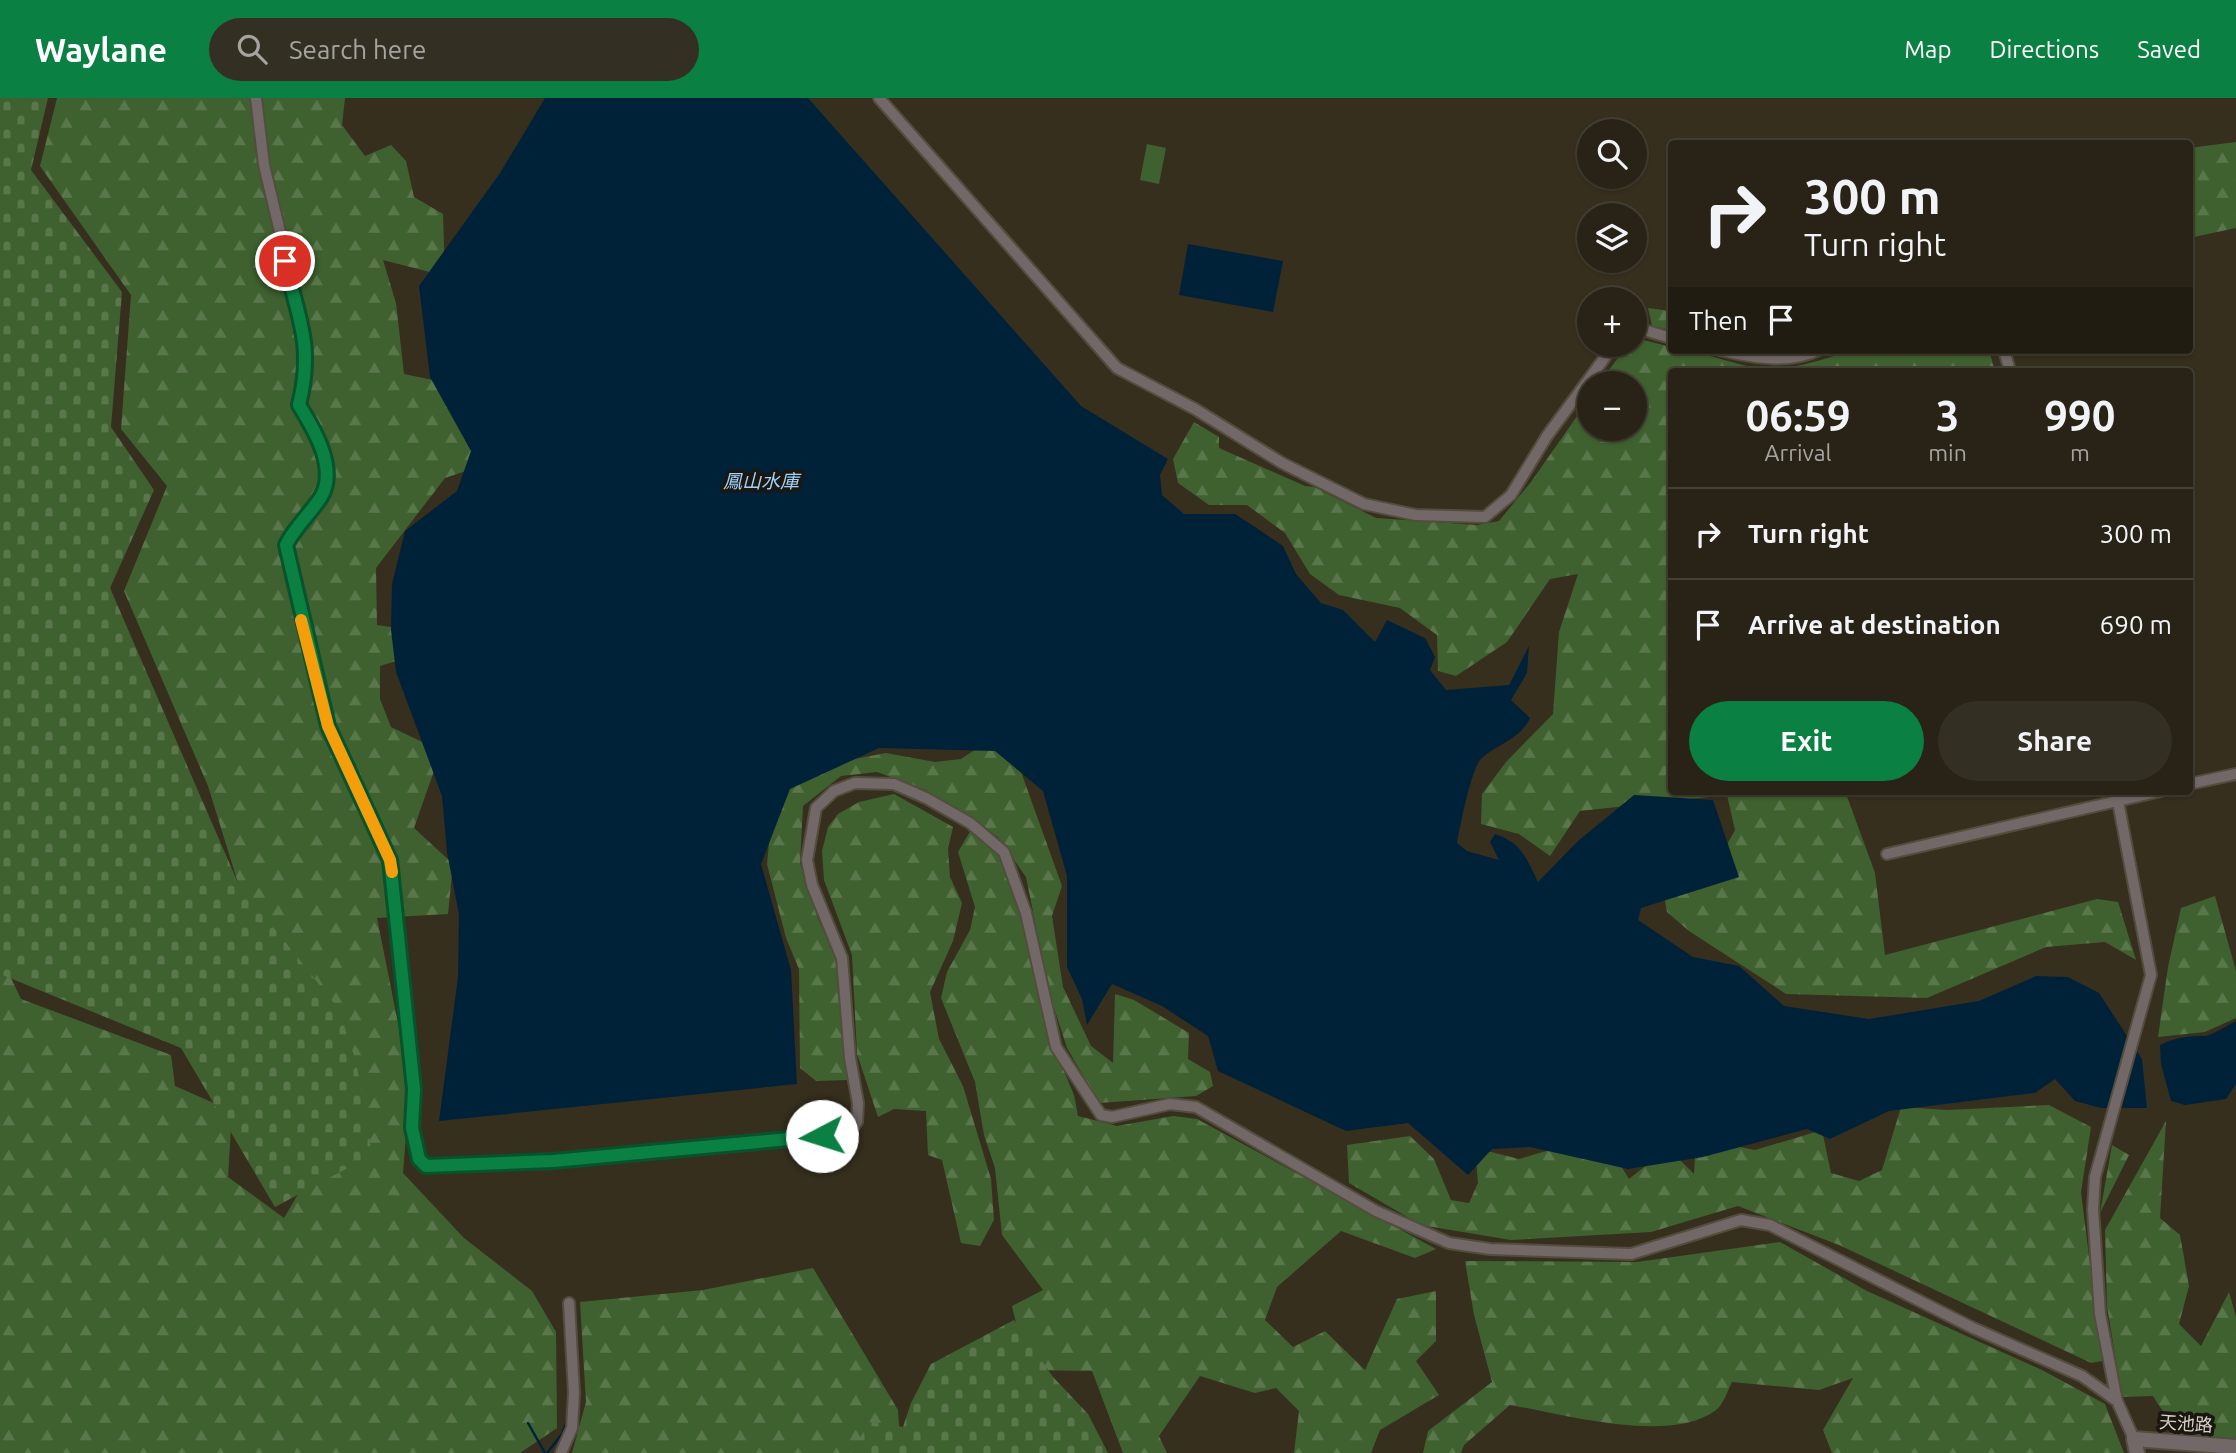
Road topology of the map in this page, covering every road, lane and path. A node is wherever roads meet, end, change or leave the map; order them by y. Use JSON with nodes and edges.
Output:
{"nodes":[{"id":1,"x":256,"y":98,"type":"edge"},
{"id":2,"x":879,"y":98,"type":"edge"},
{"id":3,"x":1647,"y":331,"type":"edge"},
{"id":4,"x":1668,"y":337,"type":"edge"},
{"id":5,"x":1737,"y":354,"type":"edge"},
{"id":6,"x":1810,"y":354,"type":"edge"},
{"id":7,"x":1605,"y":357,"type":"edge"},
{"id":8,"x":2236,"y":774,"type":"edge"},
{"id":9,"x":2193,"y":783,"type":"edge"},
{"id":10,"x":2117,"y":796,"type":"edge"},
{"id":11,"x":1887,"y":854,"type":"dead end"},
{"id":12,"x":569,"y":1303,"type":"dead end"},
{"id":13,"x":2117,"y":1401,"type":"junction"},
{"id":14,"x":2135,"y":1446,"type":"edge"},
{"id":15,"x":2236,"y":1447,"type":"edge"},
{"id":16,"x":561,"y":1453,"type":"edge"}],
"edges":[{"from":1,"to":13,"type":"street"},
{"from":2,"to":7,"type":"street"},
{"from":3,"to":4,"type":"street"},
{"from":5,"to":6,"type":"street"},
{"from":8,"to":9,"type":"street"},
{"from":10,"to":11,"type":"street"},
{"from":10,"to":13,"type":"street"},
{"from":12,"to":16,"type":"street"},
{"from":13,"to":14,"type":"street"},
{"from":14,"to":15,"type":"street","name":"天池路"}]}
